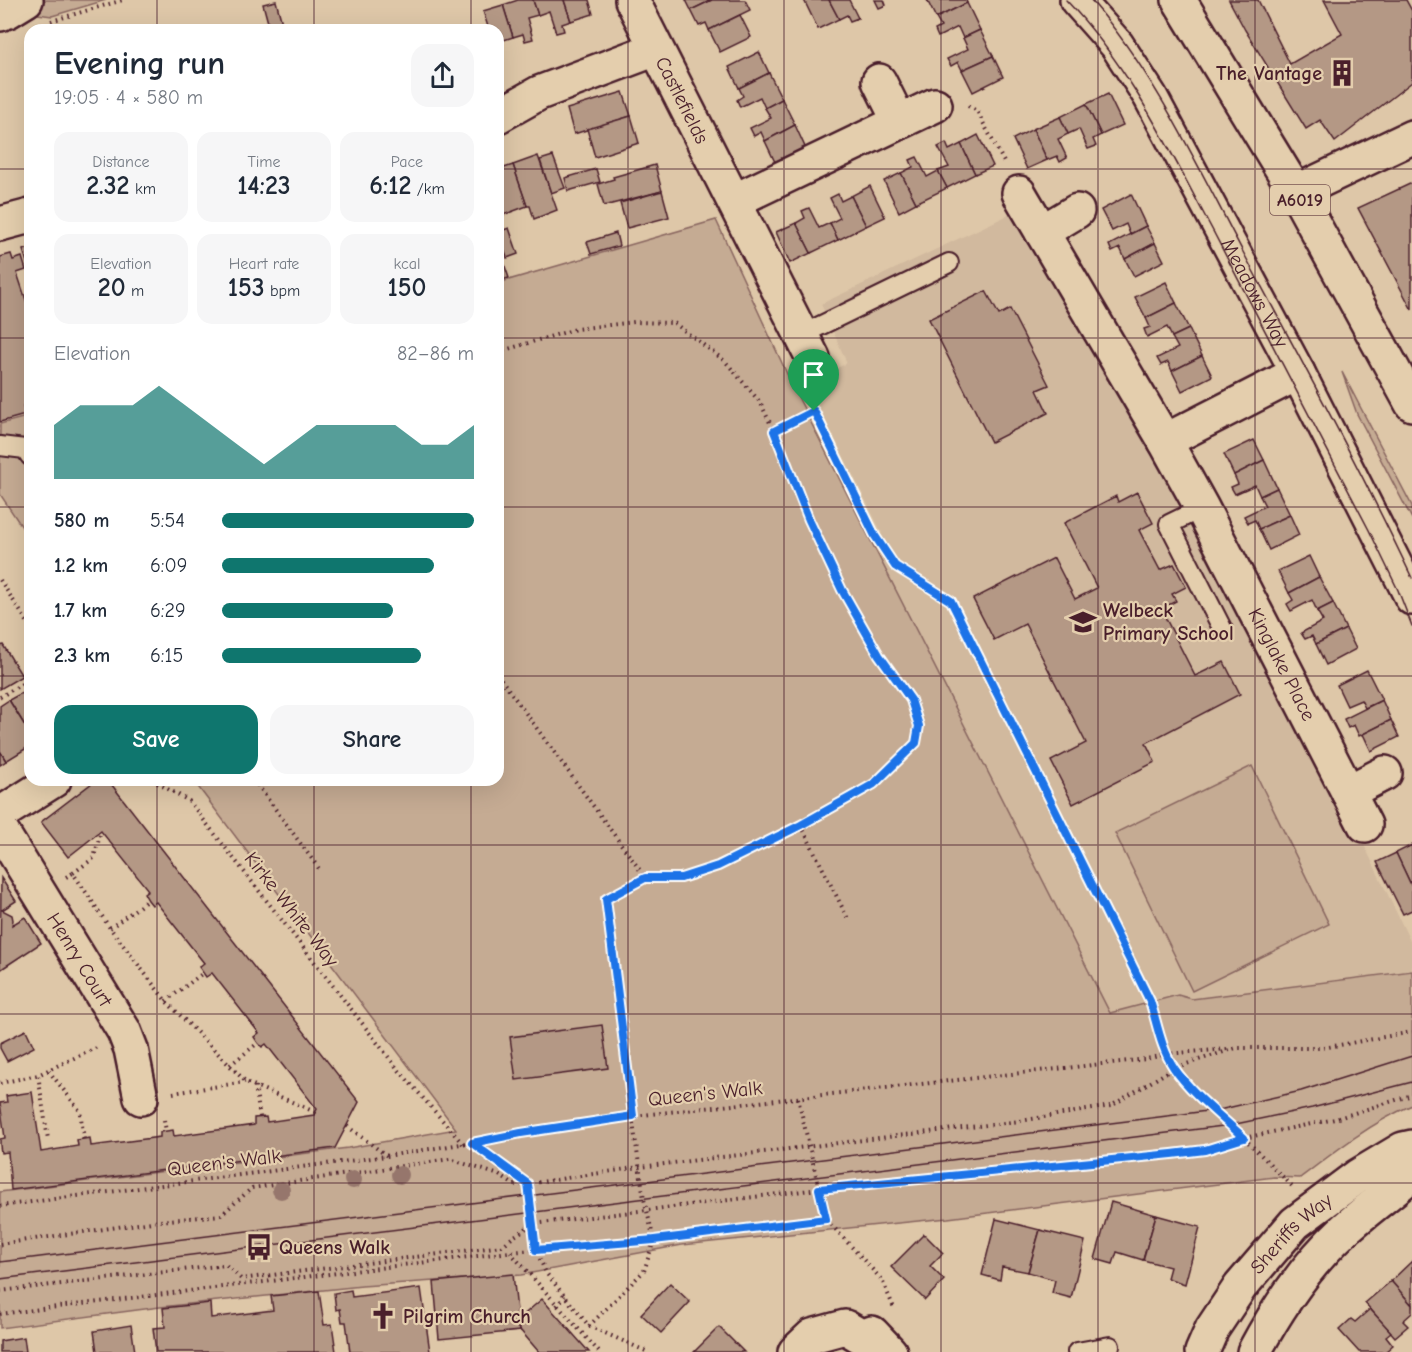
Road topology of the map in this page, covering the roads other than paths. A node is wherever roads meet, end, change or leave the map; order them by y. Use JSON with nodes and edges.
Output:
{"nodes":[{"id":1,"x":632,"y":0,"type":"edge"},
{"id":2,"x":1077,"y":0,"type":"edge"},
{"id":3,"x":1179,"y":0,"type":"edge"},
{"id":4,"x":35,"y":11,"type":"edge"},
{"id":5,"x":0,"y":14,"type":"edge"},
{"id":6,"x":656,"y":49,"type":"junction"},
{"id":7,"x":879,"y":81,"type":"dead end"},
{"id":8,"x":935,"y":105,"type":"road end"},
{"id":9,"x":504,"y":113,"type":"edge"},
{"id":10,"x":899,"y":121,"type":"junction"},
{"id":11,"x":1412,"y":137,"type":"edge"},
{"id":12,"x":1296,"y":192,"type":"junction"},
{"id":13,"x":1019,"y":193,"type":"road end"},
{"id":14,"x":734,"y":201,"type":"junction"},
{"id":15,"x":1077,"y":211,"type":"dead end"},
{"id":16,"x":24,"y":218,"type":"edge"},
{"id":17,"x":0,"y":224,"type":"edge"},
{"id":18,"x":1042,"y":232,"type":"junction"},
{"id":19,"x":949,"y":263,"type":"dead end"},
{"id":20,"x":807,"y":347,"type":"joint"},
{"id":21,"x":1298,"y":373,"type":"junction"},
{"id":22,"x":1412,"y":404,"type":"edge"},
{"id":23,"x":1165,"y":441,"type":"junction"},
{"id":24,"x":0,"y":446,"type":"edge"},
{"id":25,"x":24,"y":449,"type":"edge"},
{"id":26,"x":1202,"y":508,"type":"junction"},
{"id":27,"x":1412,"y":598,"type":"edge"},
{"id":28,"x":1223,"y":630,"type":"dead end"},
{"id":29,"x":1385,"y":773,"type":"dead end"},
{"id":30,"x":44,"y":786,"type":"edge"},
{"id":31,"x":1348,"y":792,"type":"junction"},
{"id":32,"x":0,"y":814,"type":"edge"},
{"id":33,"x":1365,"y":825,"type":"dead end"},
{"id":34,"x":0,"y":829,"type":"edge"},
{"id":35,"x":141,"y":1098,"type":"road end"},
{"id":36,"x":1412,"y":1147,"type":"edge"},
{"id":37,"x":1412,"y":1174,"type":"edge"},
{"id":38,"x":1110,"y":1346,"type":"dead end"},
{"id":39,"x":795,"y":1352,"type":"edge"},
{"id":40,"x":890,"y":1352,"type":"edge"},
{"id":41,"x":1077,"y":1352,"type":"edge"},
{"id":42,"x":1202,"y":1352,"type":"edge"},
{"id":43,"x":1254,"y":1352,"type":"edge"}],
"edges":[{"from":1,"to":6,"type":"street","name":"Castlefields"},
{"from":2,"to":21,"type":"street","name":"Meadows Way"},
{"from":3,"to":12,"type":"street","number":"A6019"},
{"from":4,"to":5,"type":"street"},
{"from":6,"to":9,"type":"street"},
{"from":6,"to":14,"type":"street","name":"Castlefields"},
{"from":7,"to":10,"type":"street"},
{"from":8,"to":10,"type":"street"},
{"from":10,"to":14,"type":"street"},
{"from":11,"to":12,"type":"street"},
{"from":12,"to":22,"type":"street","number":"A6019"},
{"from":13,"to":18,"type":"street","name":"Kinglake Place"},
{"from":14,"to":20,"type":"street","name":"Castlefields"},
{"from":15,"to":18,"type":"street"},
{"from":16,"to":17,"type":"street"},
{"from":18,"to":23,"type":"street","name":"Kinglake Place"},
{"from":19,"to":20,"type":"lane"},
{"from":21,"to":23,"type":"street"},
{"from":21,"to":27,"type":"street","name":"Meadows Way"},
{"from":23,"to":26,"type":"street","name":"Kinglake Place"},
{"from":24,"to":25,"type":"lane"},
{"from":26,"to":28,"type":"lane"},
{"from":26,"to":31,"type":"street","name":"Kinglake Place"},
{"from":29,"to":31,"type":"street"},
{"from":30,"to":32,"type":"street"},
{"from":31,"to":33,"type":"street","name":"Kinglake Place"},
{"from":34,"to":35,"type":"street","name":"Henry Court"},
{"from":36,"to":42,"type":"street","name":"Sheriffs Way"},
{"from":37,"to":43,"type":"street","name":"Sheriffs Way"},
{"from":38,"to":41,"type":"lane"},
{"from":39,"to":40,"type":"street"}]}
